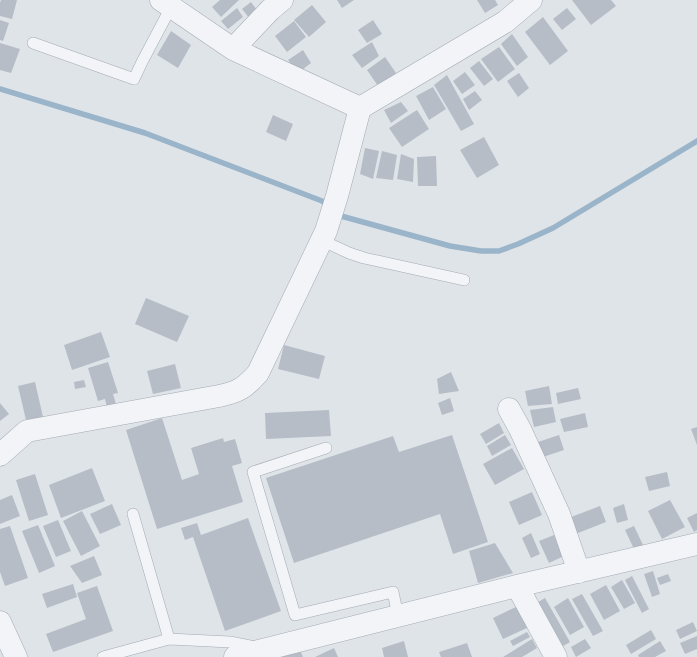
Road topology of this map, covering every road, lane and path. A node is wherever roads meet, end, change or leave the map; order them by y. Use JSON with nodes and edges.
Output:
{"nodes":[{"id":1,"x":282,"y":0,"type":"edge"},
{"id":2,"x":531,"y":0,"type":"edge"},
{"id":3,"x":166,"y":4,"type":"edge"},
{"id":4,"x":33,"y":43,"type":"dead end"},
{"id":5,"x":233,"y":49,"type":"junction"},
{"id":6,"x":360,"y":108,"type":"junction"},
{"id":7,"x":324,"y":236,"type":"junction"},
{"id":8,"x":464,"y":280,"type":"dead end"},
{"id":9,"x":509,"y":409,"type":"dead end"},
{"id":10,"x":326,"y":448,"type":"dead end"},
{"id":11,"x":0,"y":455,"type":"edge"},
{"id":12,"x":132,"y":514,"type":"dead end"},
{"id":13,"x":697,"y":544,"type":"edge"},
{"id":14,"x":579,"y":572,"type":"junction"},
{"id":15,"x":517,"y":586,"type":"junction"},
{"id":16,"x":398,"y":616,"type":"junction"},
{"id":17,"x":0,"y":622,"type":"edge"},
{"id":18,"x":169,"y":639,"type":"junction"},
{"id":19,"x":267,"y":649,"type":"junction"},
{"id":20,"x":16,"y":657,"type":"edge"},
{"id":21,"x":103,"y":657,"type":"edge"},
{"id":22,"x":235,"y":657,"type":"edge"},
{"id":23,"x":556,"y":657,"type":"edge"}],
"edges":[{"from":1,"to":5,"type":"street"},
{"from":2,"to":6,"type":"street"},
{"from":3,"to":4,"type":"lane"},
{"from":3,"to":5,"type":"street"},
{"from":5,"to":6,"type":"street"},
{"from":6,"to":7,"type":"street"},
{"from":7,"to":8,"type":"lane"},
{"from":7,"to":11,"type":"street"},
{"from":9,"to":14,"type":"street"},
{"from":10,"to":16,"type":"lane"},
{"from":12,"to":18,"type":"lane"},
{"from":13,"to":14,"type":"street"},
{"from":14,"to":15,"type":"street"},
{"from":15,"to":16,"type":"street"},
{"from":15,"to":23,"type":"street"},
{"from":16,"to":19,"type":"street"},
{"from":17,"to":20,"type":"street"},
{"from":18,"to":19,"type":"lane"},
{"from":18,"to":21,"type":"lane"},
{"from":19,"to":22,"type":"street"}]}
